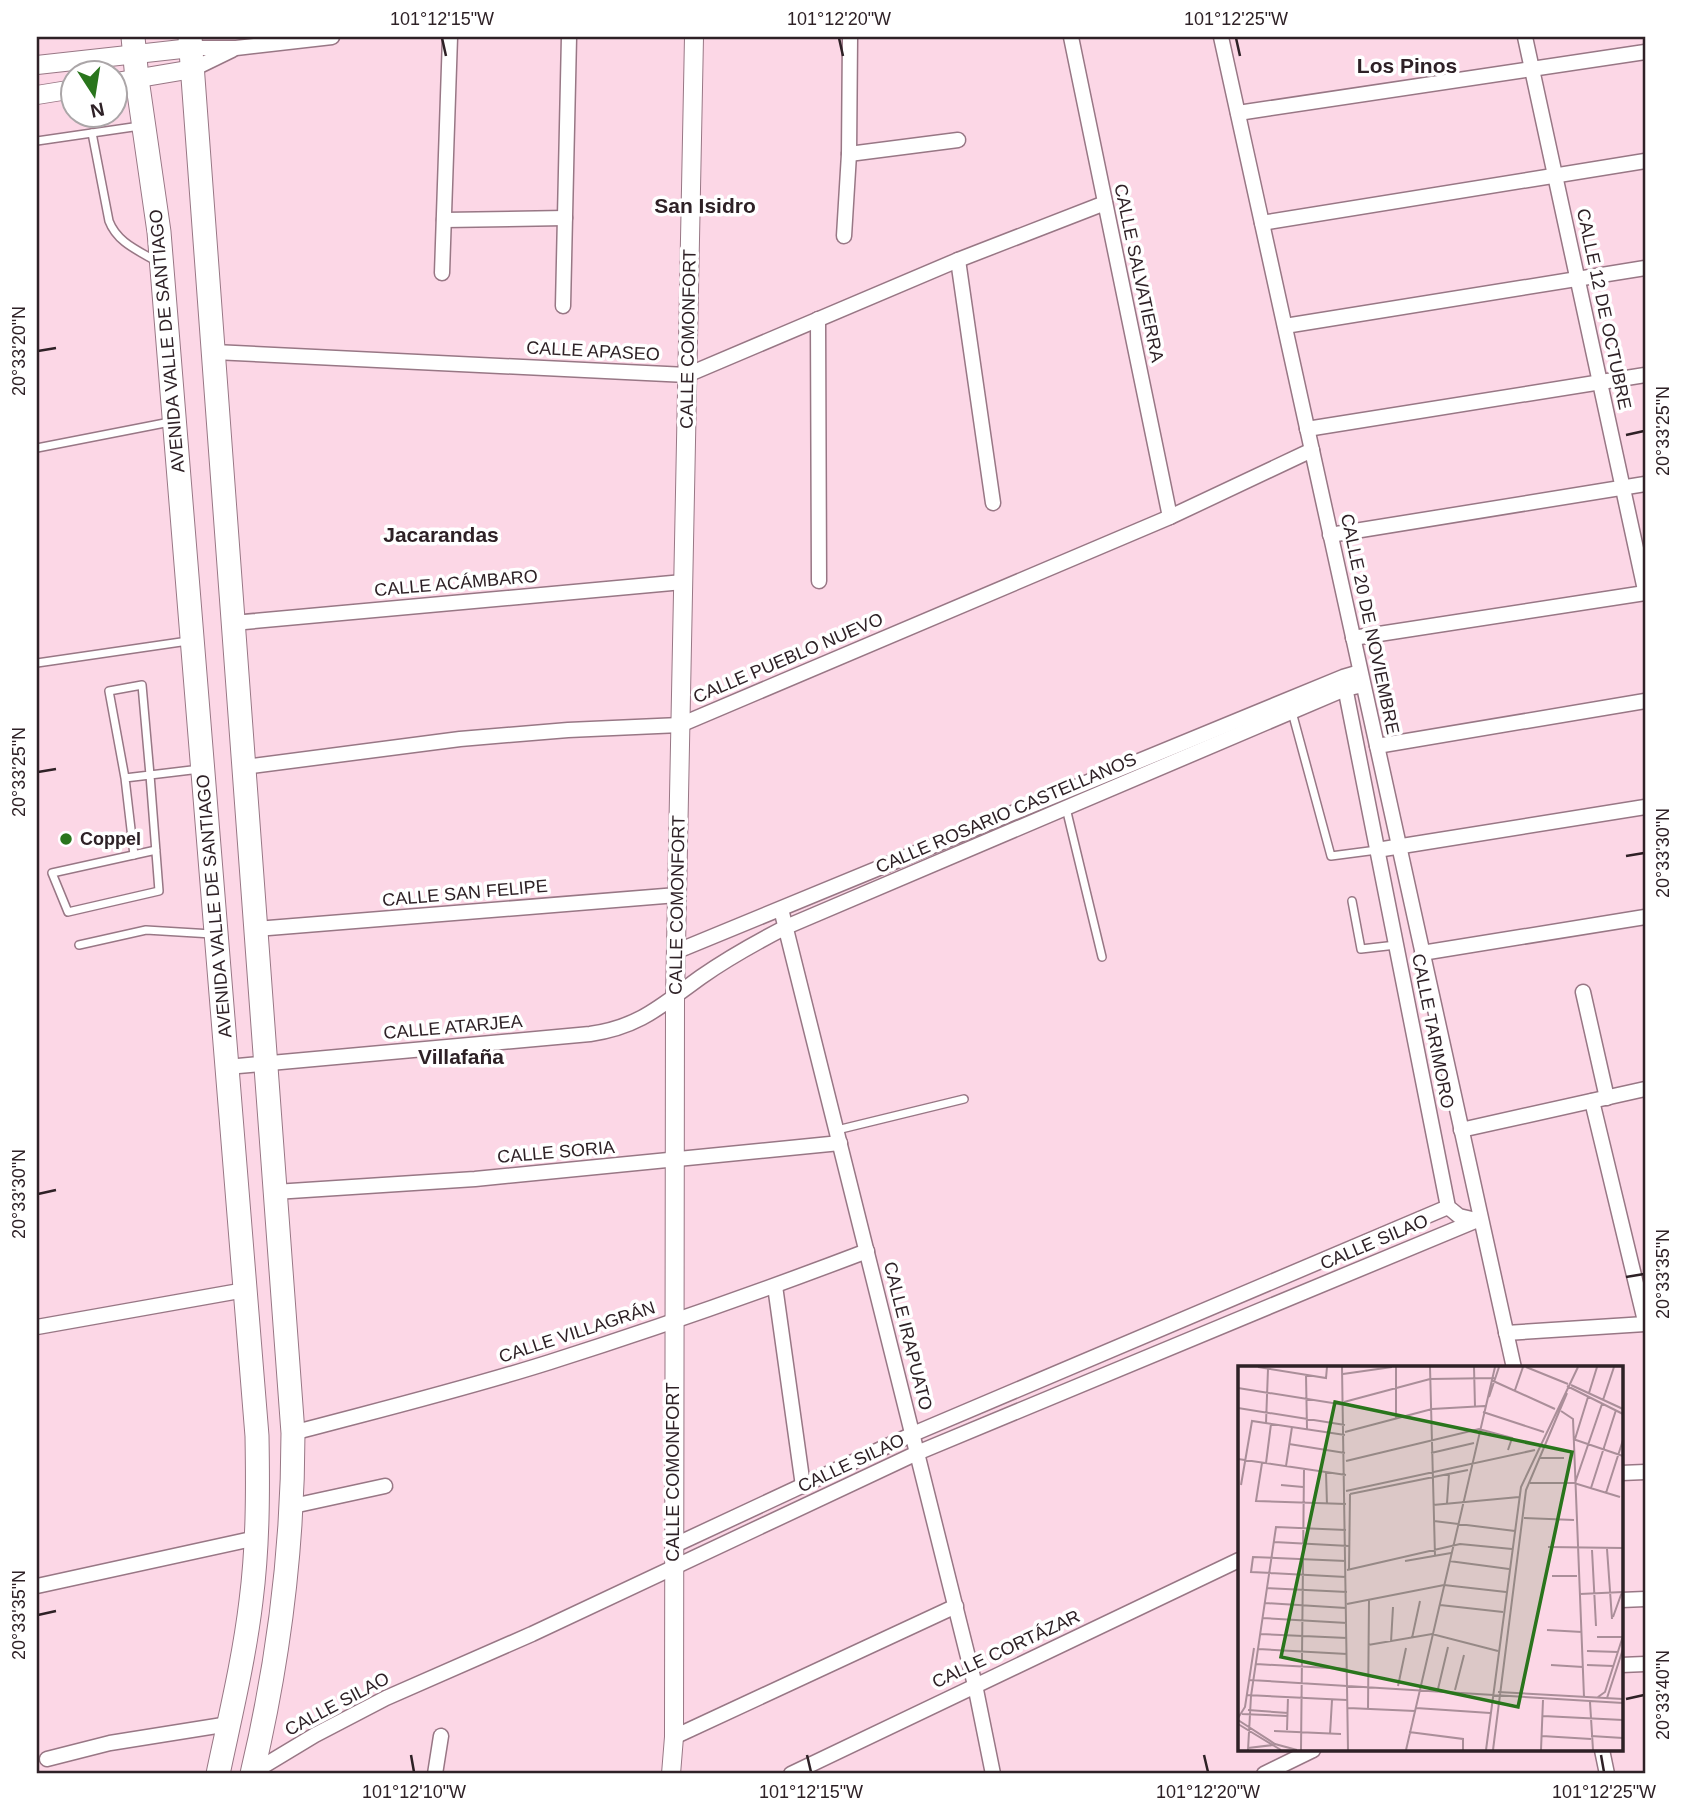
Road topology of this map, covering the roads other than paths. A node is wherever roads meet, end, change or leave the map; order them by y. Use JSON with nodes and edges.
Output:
{"nodes":[{"id":1,"x":332,"y":37,"type":"edge"},
{"id":2,"x":450,"y":37,"type":"edge"},
{"id":3,"x":569,"y":37,"type":"edge"},
{"id":4,"x":694,"y":37,"type":"edge"},
{"id":5,"x":850,"y":37,"type":"edge"},
{"id":6,"x":1071,"y":37,"type":"edge"},
{"id":7,"x":1221,"y":37,"type":"edge"},
{"id":8,"x":1525,"y":37,"type":"edge"},
{"id":9,"x":134,"y":46,"type":"edge"},
{"id":10,"x":236,"y":48,"type":"junction"},
{"id":11,"x":191,"y":51,"type":"edge"},
{"id":12,"x":1645,"y":52,"type":"edge"},
{"id":13,"x":37,"y":65,"type":"edge"},
{"id":14,"x":1533,"y":70,"type":"junction"},
{"id":15,"x":130,"y":78,"type":"edge"},
{"id":16,"x":130,"y":90,"type":"edge"},
{"id":17,"x":60,"y":91,"type":"edge"},
{"id":18,"x":37,"y":94,"type":"edge"},
{"id":19,"x":1238,"y":113,"type":"junction"},
{"id":20,"x":144,"y":126,"type":"junction"},
{"id":21,"x":92,"y":133,"type":"junction"},
{"id":22,"x":958,"y":140,"type":"dead end"},
{"id":23,"x":37,"y":141,"type":"edge"},
{"id":24,"x":849,"y":154,"type":"junction"},
{"id":25,"x":1645,"y":161,"type":"edge"},
{"id":26,"x":1555,"y":176,"type":"junction"},
{"id":27,"x":1105,"y":204,"type":"junction"},
{"id":28,"x":565,"y":218,"type":"junction"},
{"id":29,"x":444,"y":220,"type":"junction"},
{"id":30,"x":1262,"y":223,"type":"junction"},
{"id":31,"x":844,"y":236,"type":"dead end"},
{"id":32,"x":958,"y":260,"type":"junction"},
{"id":33,"x":162,"y":265,"type":"junction"},
{"id":34,"x":1645,"y":268,"type":"edge"},
{"id":35,"x":442,"y":273,"type":"dead end"},
{"id":36,"x":1578,"y":279,"type":"junction"},
{"id":37,"x":563,"y":306,"type":"dead end"},
{"id":38,"x":818,"y":319,"type":"junction"},
{"id":39,"x":1284,"y":326,"type":"junction"},
{"id":40,"x":214,"y":352,"type":"junction"},
{"id":41,"x":687,"y":374,"type":"junction"},
{"id":42,"x":1645,"y":375,"type":"edge"},
{"id":43,"x":1601,"y":382,"type":"junction"},
{"id":44,"x":175,"y":421,"type":"junction"},
{"id":45,"x":1307,"y":429,"type":"junction"},
{"id":46,"x":37,"y":448,"type":"edge"},
{"id":47,"x":1312,"y":450,"type":"junction"},
{"id":48,"x":1645,"y":484,"type":"edge"},
{"id":49,"x":1623,"y":488,"type":"junction"},
{"id":50,"x":993,"y":503,"type":"dead end"},
{"id":51,"x":1170,"y":517,"type":"junction"},
{"id":52,"x":1330,"y":535,"type":"junction"},
{"id":53,"x":683,"y":582,"type":"junction"},
{"id":54,"x":819,"y":582,"type":"dead end"},
{"id":55,"x":1645,"y":591,"type":"edge"},
{"id":56,"x":233,"y":623,"type":"junction"},
{"id":57,"x":1353,"y":638,"type":"junction"},
{"id":58,"x":193,"y":641,"type":"junction"},
{"id":59,"x":37,"y":663,"type":"edge"},
{"id":60,"x":1362,"y":678,"type":"junction"},
{"id":61,"x":1344,"y":683,"type":"junction"},
{"id":62,"x":1645,"y":701,"type":"edge"},
{"id":63,"x":1292,"y":712,"type":"junction"},
{"id":64,"x":680,"y":724,"type":"junction"},
{"id":65,"x":1377,"y":746,"type":"junction"},
{"id":66,"x":244,"y":766,"type":"junction"},
{"id":67,"x":203,"y":768,"type":"junction"},
{"id":68,"x":150,"y":775,"type":"junction"},
{"id":69,"x":125,"y":778,"type":"junction"},
{"id":70,"x":1645,"y":807,"type":"edge"},
{"id":71,"x":1066,"y":808,"type":"junction"},
{"id":72,"x":1400,"y":846,"type":"junction"},
{"id":73,"x":156,"y":850,"type":"junction"},
{"id":74,"x":1377,"y":850,"type":"junction"},
{"id":75,"x":134,"y":855,"type":"junction"},
{"id":76,"x":677,"y":895,"type":"junction"},
{"id":77,"x":1352,"y":901,"type":"dead end"},
{"id":78,"x":781,"y":909,"type":"junction"},
{"id":79,"x":1645,"y":917,"type":"edge"},
{"id":80,"x":786,"y":927,"type":"junction"},
{"id":81,"x":256,"y":929,"type":"junction"},
{"id":82,"x":216,"y":935,"type":"junction"},
{"id":83,"x":79,"y":945,"type":"dead end"},
{"id":84,"x":1396,"y":945,"type":"junction"},
{"id":85,"x":675,"y":952,"type":"junction"},
{"id":86,"x":1422,"y":953,"type":"junction"},
{"id":87,"x":1102,"y":957,"type":"dead end"},
{"id":88,"x":1583,"y":992,"type":"dead end"},
{"id":89,"x":675,"y":998,"type":"junction"},
{"id":90,"x":266,"y":1063,"type":"junction"},
{"id":91,"x":227,"y":1067,"type":"junction"},
{"id":92,"x":1645,"y":1089,"type":"edge"},
{"id":93,"x":1607,"y":1098,"type":"junction"},
{"id":94,"x":964,"y":1099,"type":"dead end"},
{"id":95,"x":1592,"y":1101,"type":"junction"},
{"id":96,"x":1461,"y":1130,"type":"junction"},
{"id":97,"x":838,"y":1137,"type":"junction"},
{"id":98,"x":673,"y":1161,"type":"junction"},
{"id":99,"x":275,"y":1192,"type":"junction"},
{"id":100,"x":1448,"y":1207,"type":"junction"},
{"id":101,"x":1480,"y":1219,"type":"junction"},
{"id":102,"x":867,"y":1251,"type":"junction"},
{"id":103,"x":775,"y":1286,"type":"junction"},
{"id":104,"x":245,"y":1290,"type":"junction"},
{"id":105,"x":673,"y":1322,"type":"junction"},
{"id":106,"x":1645,"y":1322,"type":"edge"},
{"id":107,"x":37,"y":1327,"type":"edge"},
{"id":108,"x":1506,"y":1333,"type":"junction"},
{"id":109,"x":1514,"y":1366,"type":"edge"},
{"id":110,"x":293,"y":1433,"type":"junction"},
{"id":111,"x":913,"y":1434,"type":"junction"},
{"id":112,"x":917,"y":1453,"type":"junction"},
{"id":113,"x":1645,"y":1472,"type":"edge"},
{"id":114,"x":1622,"y":1473,"type":"edge"},
{"id":115,"x":386,"y":1486,"type":"dead end"},
{"id":116,"x":803,"y":1486,"type":"junction"},
{"id":117,"x":293,"y":1506,"type":"junction"},
{"id":118,"x":256,"y":1538,"type":"junction"},
{"id":119,"x":673,"y":1546,"type":"junction"},
{"id":120,"x":1238,"y":1560,"type":"edge"},
{"id":121,"x":674,"y":1568,"type":"junction"},
{"id":122,"x":37,"y":1586,"type":"edge"},
{"id":123,"x":1645,"y":1598,"type":"edge"},
{"id":124,"x":1622,"y":1600,"type":"edge"},
{"id":125,"x":956,"y":1606,"type":"junction"},
{"id":126,"x":1645,"y":1664,"type":"edge"},
{"id":127,"x":1622,"y":1665,"type":"edge"},
{"id":128,"x":975,"y":1685,"type":"junction"},
{"id":129,"x":229,"y":1724,"type":"junction"},
{"id":130,"x":441,"y":1736,"type":"dead end"},
{"id":131,"x":674,"y":1737,"type":"junction"},
{"id":132,"x":1309,"y":1752,"type":"edge"},
{"id":133,"x":1602,"y":1752,"type":"edge"},
{"id":134,"x":47,"y":1759,"type":"dead end"},
{"id":135,"x":218,"y":1774,"type":"edge"},
{"id":136,"x":252,"y":1774,"type":"edge"},
{"id":137,"x":435,"y":1774,"type":"edge"},
{"id":138,"x":671,"y":1774,"type":"edge"},
{"id":139,"x":791,"y":1774,"type":"edge"},
{"id":140,"x":992,"y":1774,"type":"edge"},
{"id":141,"x":1264,"y":1774,"type":"edge"},
{"id":142,"x":1607,"y":1774,"type":"edge"}],
"edges":[{"from":1,"to":10,"type":"street"},
{"from":2,"to":29,"type":"street"},
{"from":3,"to":28,"type":"street"},
{"from":4,"to":41,"type":"street","name":"CALLE COMONFORT"},
{"from":5,"to":24,"type":"street"},
{"from":6,"to":27,"type":"street","name":"CALLE SALVATIERRA"},
{"from":7,"to":19,"type":"street","name":"CALLE 20 DE NOVIEMBRE"},
{"from":8,"to":14,"type":"street","name":"CALLE 12 DE OCTUBRE"},
{"from":9,"to":11,"type":"street"},
{"from":9,"to":13,"type":"street"},
{"from":10,"to":11,"type":"street"},
{"from":10,"to":11,"type":"street"},
{"from":11,"to":15,"type":"street"},
{"from":11,"to":40,"type":"main road"},
{"from":12,"to":14,"type":"street"},
{"from":14,"to":19,"type":"street"},
{"from":14,"to":26,"type":"street","name":"CALLE 12 DE OCTUBRE"},
{"from":16,"to":20,"type":"main road","name":"AVENIDA VALLE DE SANTIAGO"},
{"from":17,"to":18,"type":"street"},
{"from":19,"to":30,"type":"street","name":"CALLE 20 DE NOVIEMBRE"},
{"from":20,"to":21,"type":"lane"},
{"from":20,"to":33,"type":"main road","name":"AVENIDA VALLE DE SANTIAGO"},
{"from":21,"to":23,"type":"lane"},
{"from":21,"to":33,"type":"lane"},
{"from":22,"to":24,"type":"street"},
{"from":24,"to":31,"type":"street"},
{"from":25,"to":26,"type":"street"},
{"from":26,"to":30,"type":"street"},
{"from":26,"to":36,"type":"street","name":"CALLE 12 DE OCTUBRE"},
{"from":27,"to":32,"type":"street","name":"CALLE APASEO"},
{"from":27,"to":51,"type":"street","name":"CALLE SALVATIERRA"},
{"from":28,"to":29,"type":"street"},
{"from":28,"to":37,"type":"street"},
{"from":29,"to":35,"type":"street"},
{"from":30,"to":39,"type":"street","name":"CALLE 20 DE NOVIEMBRE"},
{"from":32,"to":38,"type":"street","name":"CALLE APASEO"},
{"from":32,"to":50,"type":"street"},
{"from":33,"to":44,"type":"main road","name":"AVENIDA VALLE DE SANTIAGO"},
{"from":34,"to":36,"type":"street"},
{"from":36,"to":39,"type":"street"},
{"from":36,"to":43,"type":"street","name":"CALLE 12 DE OCTUBRE"},
{"from":38,"to":41,"type":"street","name":"CALLE APASEO"},
{"from":38,"to":54,"type":"street"},
{"from":39,"to":45,"type":"street","name":"CALLE 20 DE NOVIEMBRE"},
{"from":40,"to":41,"type":"street","name":"CALLE APASEO"},
{"from":40,"to":56,"type":"main road"},
{"from":41,"to":53,"type":"street","name":"CALLE COMONFORT"},
{"from":42,"to":43,"type":"street"},
{"from":43,"to":45,"type":"street"},
{"from":43,"to":49,"type":"street","name":"CALLE 12 DE OCTUBRE"},
{"from":44,"to":46,"type":"lane"},
{"from":44,"to":58,"type":"main road","name":"AVENIDA VALLE DE SANTIAGO"},
{"from":45,"to":47,"type":"street","name":"CALLE 20 DE NOVIEMBRE"},
{"from":47,"to":51,"type":"street","name":"CALLE PUEBLO NUEVO"},
{"from":47,"to":52,"type":"street","name":"CALLE 20 DE NOVIEMBRE"},
{"from":48,"to":49,"type":"street"},
{"from":49,"to":52,"type":"street"},
{"from":49,"to":55,"type":"street","name":"CALLE 12 DE OCTUBRE"},
{"from":51,"to":64,"type":"street","name":"CALLE PUEBLO NUEVO"},
{"from":52,"to":57,"type":"street","name":"CALLE 20 DE NOVIEMBRE"},
{"from":53,"to":56,"type":"street","name":"CALLE ACÁMBARO"},
{"from":53,"to":64,"type":"street","name":"CALLE COMONFORT"},
{"from":55,"to":57,"type":"street"},
{"from":56,"to":66,"type":"main road"},
{"from":57,"to":60,"type":"street","name":"CALLE 20 DE NOVIEMBRE"},
{"from":58,"to":59,"type":"lane"},
{"from":58,"to":67,"type":"main road","name":"AVENIDA VALLE DE SANTIAGO"},
{"from":60,"to":61,"type":"street","name":"CALLE ROSARIO CASTELLANOS"},
{"from":60,"to":65,"type":"street","name":"CALLE 20 DE NOVIEMBRE"},
{"from":61,"to":63,"type":"street","name":"CALLE ROSARIO CASTELLANOS"},
{"from":61,"to":74,"type":"street","name":"CALLE TARIMORO"},
{"from":61,"to":78,"type":"street","name":"CALLE ROSARIO CASTELLANOS"},
{"from":62,"to":65,"type":"street"},
{"from":63,"to":71,"type":"street","name":"CALLE ROSARIO CASTELLANOS"},
{"from":63,"to":74,"type":"lane"},
{"from":64,"to":66,"type":"street","name":"CALLE PUEBLO NUEVO"},
{"from":64,"to":76,"type":"street","name":"CALLE COMONFORT"},
{"from":65,"to":72,"type":"street","name":"CALLE 20 DE NOVIEMBRE"},
{"from":66,"to":81,"type":"main road"},
{"from":67,"to":68,"type":"lane"},
{"from":67,"to":82,"type":"main road","name":"AVENIDA VALLE DE SANTIAGO"},
{"from":68,"to":69,"type":"lane"},
{"from":68,"to":69,"type":"lane"},
{"from":68,"to":73,"type":"lane"},
{"from":69,"to":75,"type":"lane"},
{"from":70,"to":72,"type":"street"},
{"from":71,"to":80,"type":"street","name":"CALLE ROSARIO CASTELLANOS"},
{"from":71,"to":87,"type":"lane"},
{"from":72,"to":74,"type":"street"},
{"from":72,"to":86,"type":"street","name":"CALLE 20 DE NOVIEMBRE"},
{"from":73,"to":75,"type":"lane"},
{"from":73,"to":75,"type":"lane"},
{"from":74,"to":84,"type":"street","name":"CALLE TARIMORO"},
{"from":76,"to":81,"type":"street","name":"CALLE SAN FELIPE"},
{"from":76,"to":85,"type":"street","name":"CALLE COMONFORT"},
{"from":77,"to":84,"type":"lane"},
{"from":78,"to":80,"type":"street","name":"CALLE IRAPUATO"},
{"from":78,"to":85,"type":"street","name":"CALLE ROSARIO CASTELLANOS"},
{"from":79,"to":86,"type":"street"},
{"from":80,"to":89,"type":"street","name":"CALLE ROSARIO CASTELLANOS"},
{"from":80,"to":97,"type":"street","name":"CALLE IRAPUATO"},
{"from":81,"to":90,"type":"main road"},
{"from":82,"to":83,"type":"lane"},
{"from":82,"to":91,"type":"main road","name":"AVENIDA VALLE DE SANTIAGO"},
{"from":84,"to":100,"type":"street","name":"CALLE TARIMORO"},
{"from":85,"to":89,"type":"street","name":"CALLE COMONFORT"},
{"from":86,"to":96,"type":"street","name":"CALLE 20 DE NOVIEMBRE"},
{"from":88,"to":93,"type":"street"},
{"from":89,"to":90,"type":"street","name":"CALLE ATARJEA"},
{"from":89,"to":98,"type":"street","name":"CALLE COMONFORT"},
{"from":90,"to":91,"type":"street","name":"CALLE ATARJEA"},
{"from":90,"to":99,"type":"main road"},
{"from":91,"to":104,"type":"main road","name":"AVENIDA VALLE DE SANTIAGO"},
{"from":92,"to":93,"type":"street"},
{"from":93,"to":95,"type":"street"},
{"from":94,"to":97,"type":"lane"},
{"from":95,"to":96,"type":"street"},
{"from":95,"to":106,"type":"street"},
{"from":96,"to":101,"type":"street","name":"CALLE 20 DE NOVIEMBRE"},
{"from":97,"to":98,"type":"street","name":"CALLE SORIA"},
{"from":97,"to":102,"type":"street","name":"CALLE IRAPUATO"},
{"from":98,"to":99,"type":"street","name":"CALLE SORIA"},
{"from":98,"to":105,"type":"street","name":"CALLE COMONFORT"},
{"from":99,"to":110,"type":"main road"},
{"from":100,"to":101,"type":"street"},
{"from":100,"to":111,"type":"street","name":"CALLE SILAO"},
{"from":101,"to":108,"type":"street"},
{"from":101,"to":112,"type":"street","name":"CALLE SILAO"},
{"from":102,"to":103,"type":"street","name":"CALLE VILLAGRÁN"},
{"from":102,"to":111,"type":"street","name":"CALLE IRAPUATO"},
{"from":103,"to":105,"type":"street","name":"CALLE VILLAGRÁN"},
{"from":103,"to":116,"type":"street"},
{"from":104,"to":107,"type":"street"},
{"from":104,"to":118,"type":"main road","name":"AVENIDA VALLE DE SANTIAGO"},
{"from":105,"to":110,"type":"street","name":"CALLE VILLAGRÁN"},
{"from":105,"to":119,"type":"street","name":"CALLE COMONFORT"},
{"from":106,"to":108,"type":"street"},
{"from":108,"to":109,"type":"street"},
{"from":110,"to":117,"type":"main road"},
{"from":111,"to":112,"type":"street","name":"CALLE IRAPUATO"},
{"from":111,"to":116,"type":"street","name":"CALLE SILAO"},
{"from":112,"to":121,"type":"street","name":"CALLE SILAO"},
{"from":112,"to":125,"type":"street","name":"CALLE IRAPUATO"},
{"from":113,"to":114,"type":"street"},
{"from":115,"to":117,"type":"street"},
{"from":116,"to":119,"type":"street","name":"CALLE SILAO"},
{"from":117,"to":136,"type":"main road"},
{"from":118,"to":122,"type":"street"},
{"from":118,"to":129,"type":"main road","name":"AVENIDA VALLE DE SANTIAGO"},
{"from":119,"to":121,"type":"street","name":"CALLE COMONFORT"},
{"from":120,"to":128,"type":"street","name":"CALLE CORTÁZAR"},
{"from":121,"to":131,"type":"street","name":"CALLE COMONFORT"},
{"from":121,"to":136,"type":"street","name":"CALLE SILAO"},
{"from":123,"to":124,"type":"street"},
{"from":125,"to":128,"type":"street","name":"CALLE IRAPUATO"},
{"from":125,"to":131,"type":"street"},
{"from":126,"to":127,"type":"street"},
{"from":128,"to":139,"type":"street","name":"CALLE CORTÁZAR"},
{"from":128,"to":140,"type":"street","name":"CALLE IRAPUATO"},
{"from":129,"to":134,"type":"street"},
{"from":129,"to":135,"type":"main road","name":"AVENIDA VALLE DE SANTIAGO"},
{"from":130,"to":137,"type":"street"},
{"from":131,"to":138,"type":"street","name":"CALLE COMONFORT"},
{"from":132,"to":141,"type":"street"},
{"from":133,"to":142,"type":"street"}]}
